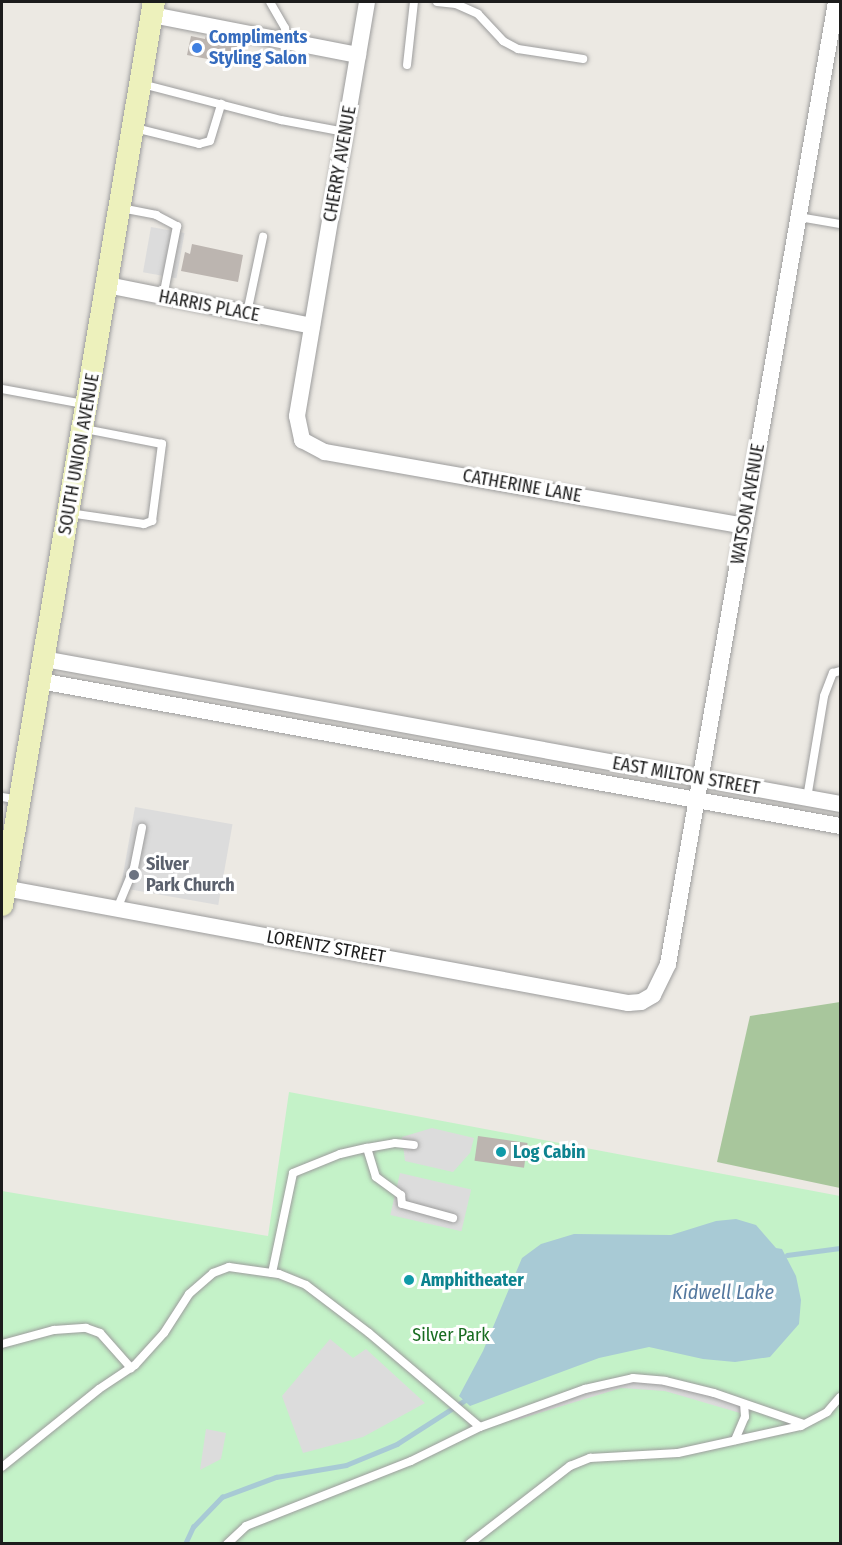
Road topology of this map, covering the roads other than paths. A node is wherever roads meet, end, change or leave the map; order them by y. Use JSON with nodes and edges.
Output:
{"nodes":[{"id":1,"x":270,"y":2,"type":"edge"},
{"id":2,"x":367,"y":2,"type":"edge"},
{"id":3,"x":414,"y":2,"type":"edge"},
{"id":4,"x":437,"y":2,"type":"edge"},
{"id":5,"x":836,"y":2,"type":"edge"},
{"id":6,"x":153,"y":8,"type":"edge"},
{"id":7,"x":287,"y":42,"type":"junction"},
{"id":8,"x":358,"y":55,"type":"junction"},
{"id":9,"x":582,"y":59,"type":"dead end"},
{"id":10,"x":407,"y":65,"type":"dead end"},
{"id":11,"x":142,"y":84,"type":"junction"},
{"id":12,"x":221,"y":104,"type":"junction"},
{"id":13,"x":134,"y":128,"type":"junction"},
{"id":14,"x":345,"y":132,"type":"junction"},
{"id":15,"x":121,"y":208,"type":"junction"},
{"id":16,"x":799,"y":217,"type":"junction"},
{"id":17,"x":840,"y":224,"type":"edge"},
{"id":18,"x":263,"y":237,"type":"dead end"},
{"id":19,"x":107,"y":285,"type":"junction"},
{"id":20,"x":163,"y":297,"type":"junction"},
{"id":21,"x":247,"y":314,"type":"junction"},
{"id":22,"x":312,"y":327,"type":"junction"},
{"id":23,"x":2,"y":389,"type":"edge"},
{"id":24,"x":87,"y":405,"type":"junction"},
{"id":25,"x":83,"y":429,"type":"junction"},
{"id":26,"x":302,"y":440,"type":"joint"},
{"id":27,"x":69,"y":513,"type":"junction"},
{"id":28,"x":744,"y":526,"type":"junction"},
{"id":29,"x":42,"y":670,"type":"junction"},
{"id":30,"x":840,"y":671,"type":"edge"},
{"id":31,"x":193,"y":686,"type":"junction"},
{"id":32,"x":190,"y":708,"type":"junction"},
{"id":33,"x":318,"y":709,"type":"junction"},
{"id":34,"x":315,"y":730,"type":"junction"},
{"id":35,"x":445,"y":732,"type":"junction"},
{"id":36,"x":441,"y":753,"type":"junction"},
{"id":37,"x":568,"y":755,"type":"junction"},
{"id":38,"x":565,"y":776,"type":"junction"},
{"id":39,"x":701,"y":779,"type":"junction"},
{"id":40,"x":805,"y":797,"type":"junction"},
{"id":41,"x":11,"y":799,"type":"edge"},
{"id":42,"x":698,"y":800,"type":"junction"},
{"id":43,"x":840,"y":804,"type":"edge"},
{"id":44,"x":800,"y":818,"type":"junction"},
{"id":45,"x":840,"y":825,"type":"edge"},
{"id":46,"x":142,"y":828,"type":"dead end"},
{"id":47,"x":3,"y":897,"type":"edge"},
{"id":48,"x":117,"y":909,"type":"junction"},
{"id":49,"x":647,"y":1000,"type":"joint"},
{"id":50,"x":414,"y":1146,"type":"dead end"},
{"id":51,"x":366,"y":1148,"type":"junction"},
{"id":52,"x":453,"y":1218,"type":"dead end"},
{"id":53,"x":272,"y":1273,"type":"junction"},
{"id":54,"x":2,"y":1344,"type":"edge"},
{"id":55,"x":131,"y":1368,"type":"junction"},
{"id":56,"x":840,"y":1397,"type":"edge"},
{"id":57,"x":744,"y":1404,"type":"junction"},
{"id":58,"x":804,"y":1424,"type":"junction"},
{"id":59,"x":480,"y":1427,"type":"junction"},
{"id":60,"x":735,"y":1440,"type":"junction"},
{"id":61,"x":2,"y":1467,"type":"edge"},
{"id":62,"x":227,"y":1544,"type":"edge"},
{"id":63,"x":469,"y":1544,"type":"edge"}],
"edges":[{"from":1,"to":7,"type":"lane"},
{"from":2,"to":8,"type":"street","name":"CHERRY AVENUE"},
{"from":3,"to":10,"type":"lane"},
{"from":4,"to":9,"type":"lane"},
{"from":5,"to":16,"type":"street","name":"WATSON AVENUE"},
{"from":6,"to":7,"type":"street"},
{"from":6,"to":11,"type":"main road","name":"SOUTH UNION AVENUE"},
{"from":7,"to":8,"type":"street"},
{"from":8,"to":14,"type":"street","name":"CHERRY AVENUE"},
{"from":11,"to":12,"type":"lane"},
{"from":11,"to":13,"type":"main road","name":"SOUTH UNION AVENUE"},
{"from":12,"to":13,"type":"lane"},
{"from":12,"to":14,"type":"lane"},
{"from":13,"to":15,"type":"main road","name":"SOUTH UNION AVENUE"},
{"from":14,"to":22,"type":"street","name":"CHERRY AVENUE"},
{"from":15,"to":19,"type":"main road","name":"SOUTH UNION AVENUE"},
{"from":15,"to":20,"type":"lane"},
{"from":16,"to":17,"type":"lane"},
{"from":16,"to":28,"type":"street","name":"WATSON AVENUE"},
{"from":18,"to":21,"type":"lane"},
{"from":19,"to":20,"type":"street","name":"HARRIS PLACE"},
{"from":19,"to":24,"type":"main road","name":"SOUTH UNION AVENUE"},
{"from":20,"to":21,"type":"street","name":"HARRIS PLACE"},
{"from":21,"to":22,"type":"street","name":"HARRIS PLACE"},
{"from":22,"to":26,"type":"street","name":"CHERRY AVENUE"},
{"from":23,"to":24,"type":"lane"},
{"from":24,"to":25,"type":"main road","name":"SOUTH UNION AVENUE"},
{"from":25,"to":27,"type":"main road","name":"SOUTH UNION AVENUE"},
{"from":25,"to":27,"type":"lane"},
{"from":26,"to":28,"type":"street","name":"CATHERINE LANE"},
{"from":27,"to":29,"type":"main road","name":"SOUTH UNION AVENUE"},
{"from":28,"to":39,"type":"street","name":"WATSON AVENUE"},
{"from":29,"to":31,"type":"street","name":"EAST MILTON STREET"},
{"from":29,"to":32,"type":"street","name":"EAST MILTON STREET"},
{"from":29,"to":41,"type":"main road","name":"SOUTH UNION AVENUE"},
{"from":30,"to":40,"type":"lane"},
{"from":31,"to":32,"type":"street"},
{"from":31,"to":33,"type":"street","name":"EAST MILTON STREET"},
{"from":32,"to":34,"type":"street","name":"EAST MILTON STREET"},
{"from":33,"to":34,"type":"street"},
{"from":33,"to":35,"type":"street","name":"EAST MILTON STREET"},
{"from":34,"to":36,"type":"street","name":"EAST MILTON STREET"},
{"from":35,"to":36,"type":"street"},
{"from":35,"to":37,"type":"street","name":"EAST MILTON STREET"},
{"from":36,"to":38,"type":"street","name":"EAST MILTON STREET"},
{"from":37,"to":38,"type":"street"},
{"from":37,"to":39,"type":"street","name":"EAST MILTON STREET"},
{"from":38,"to":42,"type":"street","name":"EAST MILTON STREET"},
{"from":39,"to":40,"type":"street","name":"EAST MILTON STREET"},
{"from":39,"to":42,"type":"street","name":"WATSON AVENUE"},
{"from":40,"to":43,"type":"street","name":"EAST MILTON STREET"},
{"from":40,"to":44,"type":"street"},
{"from":41,"to":47,"type":"main road","name":"SOUTH UNION AVENUE"},
{"from":42,"to":44,"type":"street","name":"EAST MILTON STREET"},
{"from":42,"to":49,"type":"street","name":"WATSON AVENUE"},
{"from":44,"to":45,"type":"street","name":"EAST MILTON STREET"},
{"from":46,"to":48,"type":"lane"},
{"from":47,"to":48,"type":"street","name":"LORENTZ STREET"},
{"from":48,"to":49,"type":"street","name":"LORENTZ STREET"},
{"from":50,"to":51,"type":"lane"},
{"from":51,"to":52,"type":"lane"},
{"from":51,"to":53,"type":"lane"},
{"from":53,"to":55,"type":"lane"},
{"from":53,"to":59,"type":"lane"},
{"from":54,"to":55,"type":"lane"},
{"from":55,"to":61,"type":"lane"},
{"from":56,"to":58,"type":"lane"},
{"from":57,"to":58,"type":"lane"},
{"from":57,"to":59,"type":"lane"},
{"from":57,"to":60,"type":"lane"},
{"from":58,"to":60,"type":"lane"},
{"from":59,"to":62,"type":"lane"},
{"from":60,"to":63,"type":"lane"}]}
